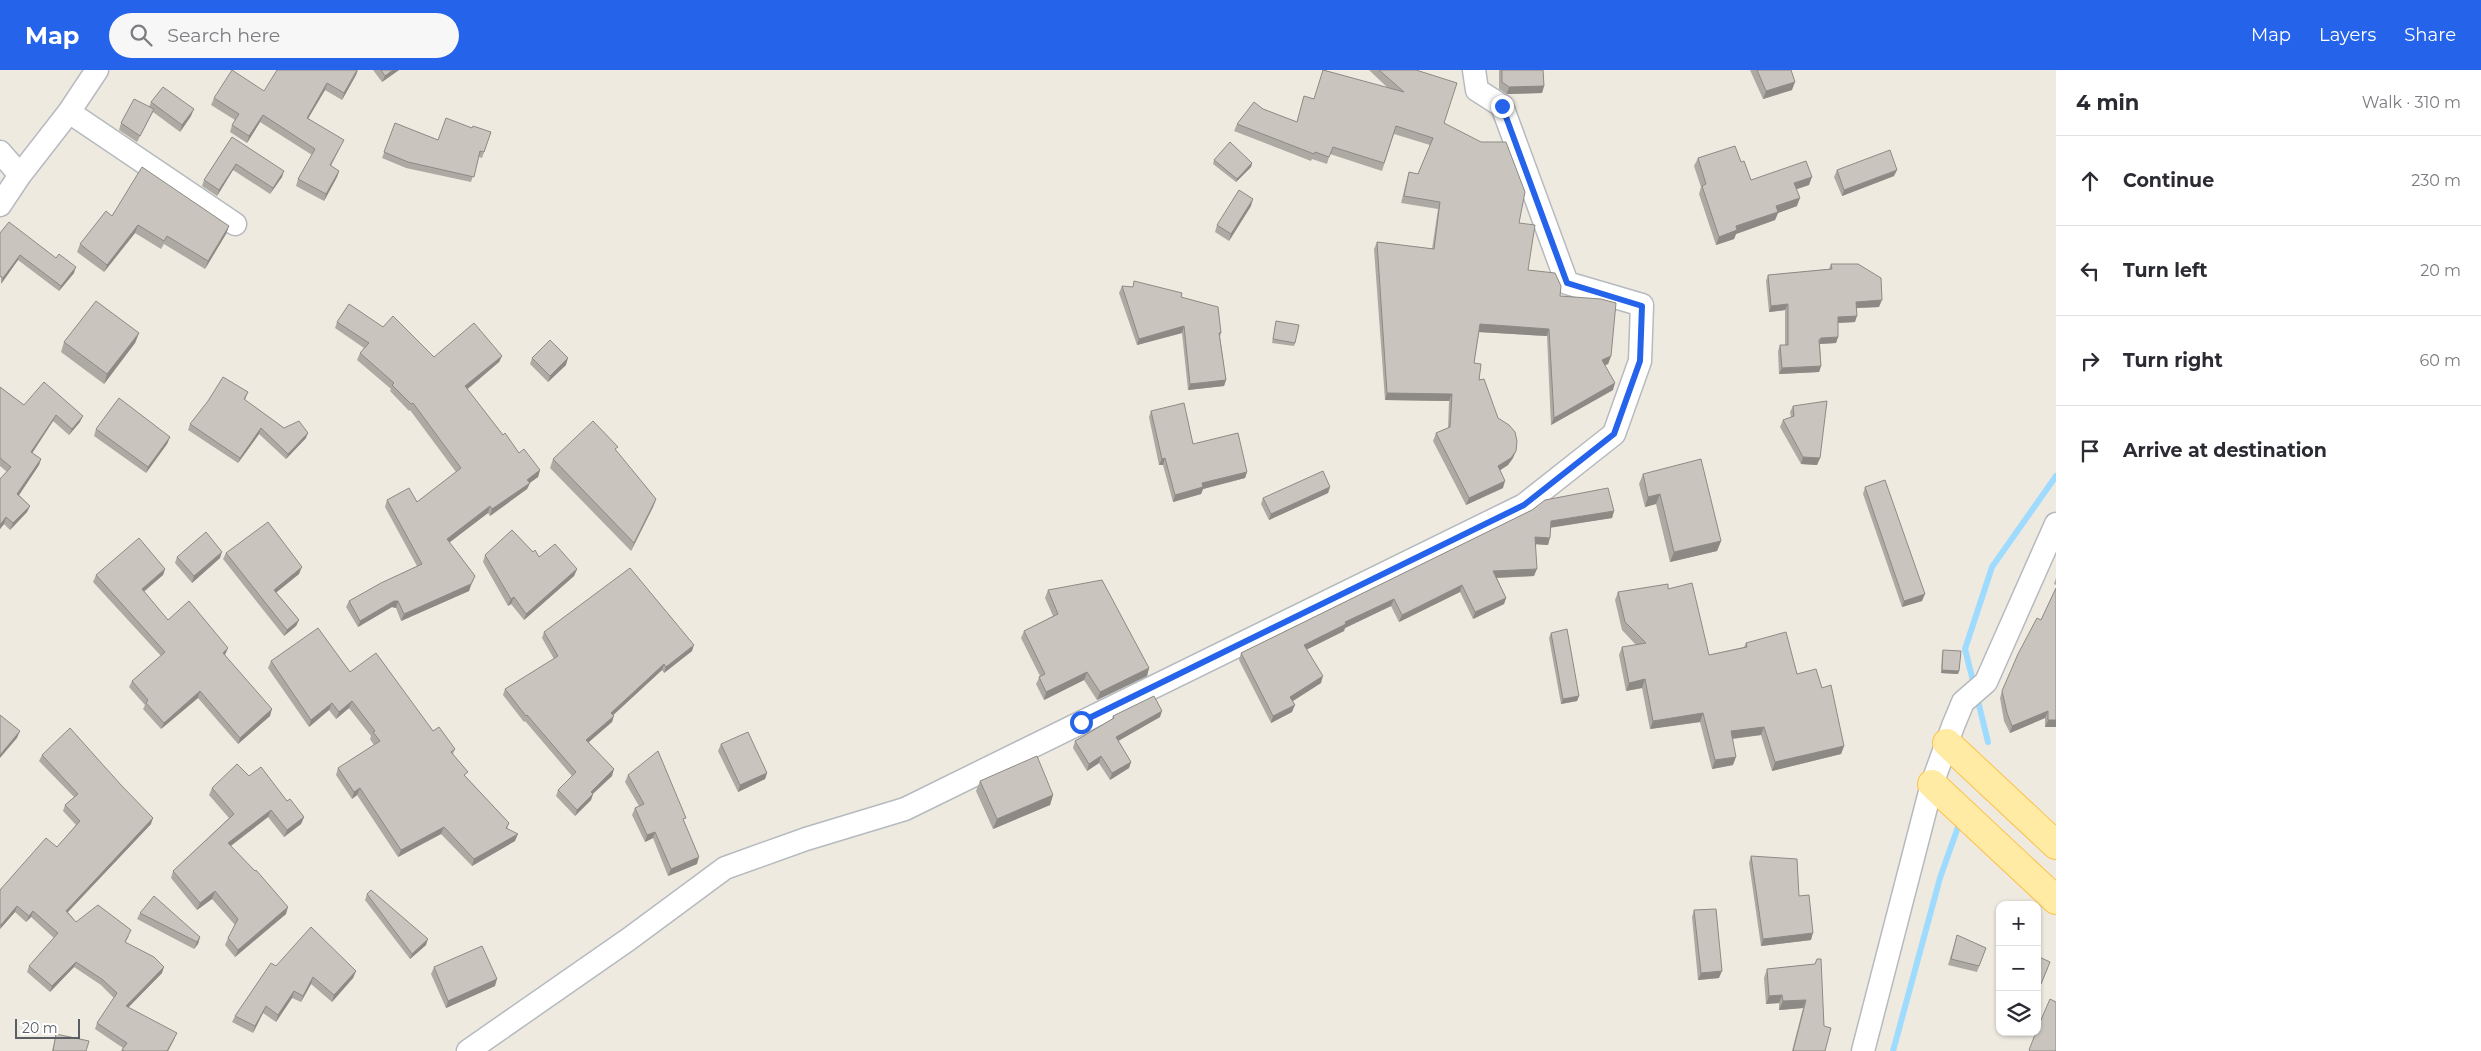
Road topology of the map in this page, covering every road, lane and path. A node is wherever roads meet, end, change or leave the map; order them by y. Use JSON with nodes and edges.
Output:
{"nodes":[{"id":1,"x":1474,"y":70,"type":"edge"},
{"id":2,"x":94,"y":71,"type":"edge"},
{"id":3,"x":70,"y":112,"type":"junction"},
{"id":4,"x":0,"y":152,"type":"edge"},
{"id":5,"x":20,"y":175,"type":"junction"},
{"id":6,"x":0,"y":205,"type":"edge"},
{"id":7,"x":236,"y":224,"type":"dead end"},
{"id":8,"x":2056,"y":524,"type":"edge"},
{"id":9,"x":1948,"y":743,"type":"junction"},
{"id":10,"x":1932,"y":784,"type":"junction"},
{"id":11,"x":2056,"y":845,"type":"edge"},
{"id":12,"x":2056,"y":900,"type":"edge"},
{"id":13,"x":468,"y":1051,"type":"edge"},
{"id":14,"x":1863,"y":1051,"type":"edge"}],
"edges":[{"from":1,"to":13,"type":"street"},
{"from":2,"to":3,"type":"street"},
{"from":3,"to":5,"type":"street"},
{"from":3,"to":7,"type":"street"},
{"from":4,"to":5,"type":"street"},
{"from":5,"to":6,"type":"street"},
{"from":8,"to":9,"type":"street"},
{"from":9,"to":10,"type":"street"},
{"from":9,"to":11,"type":"main road"},
{"from":10,"to":12,"type":"main road"},
{"from":10,"to":14,"type":"street"}]}
